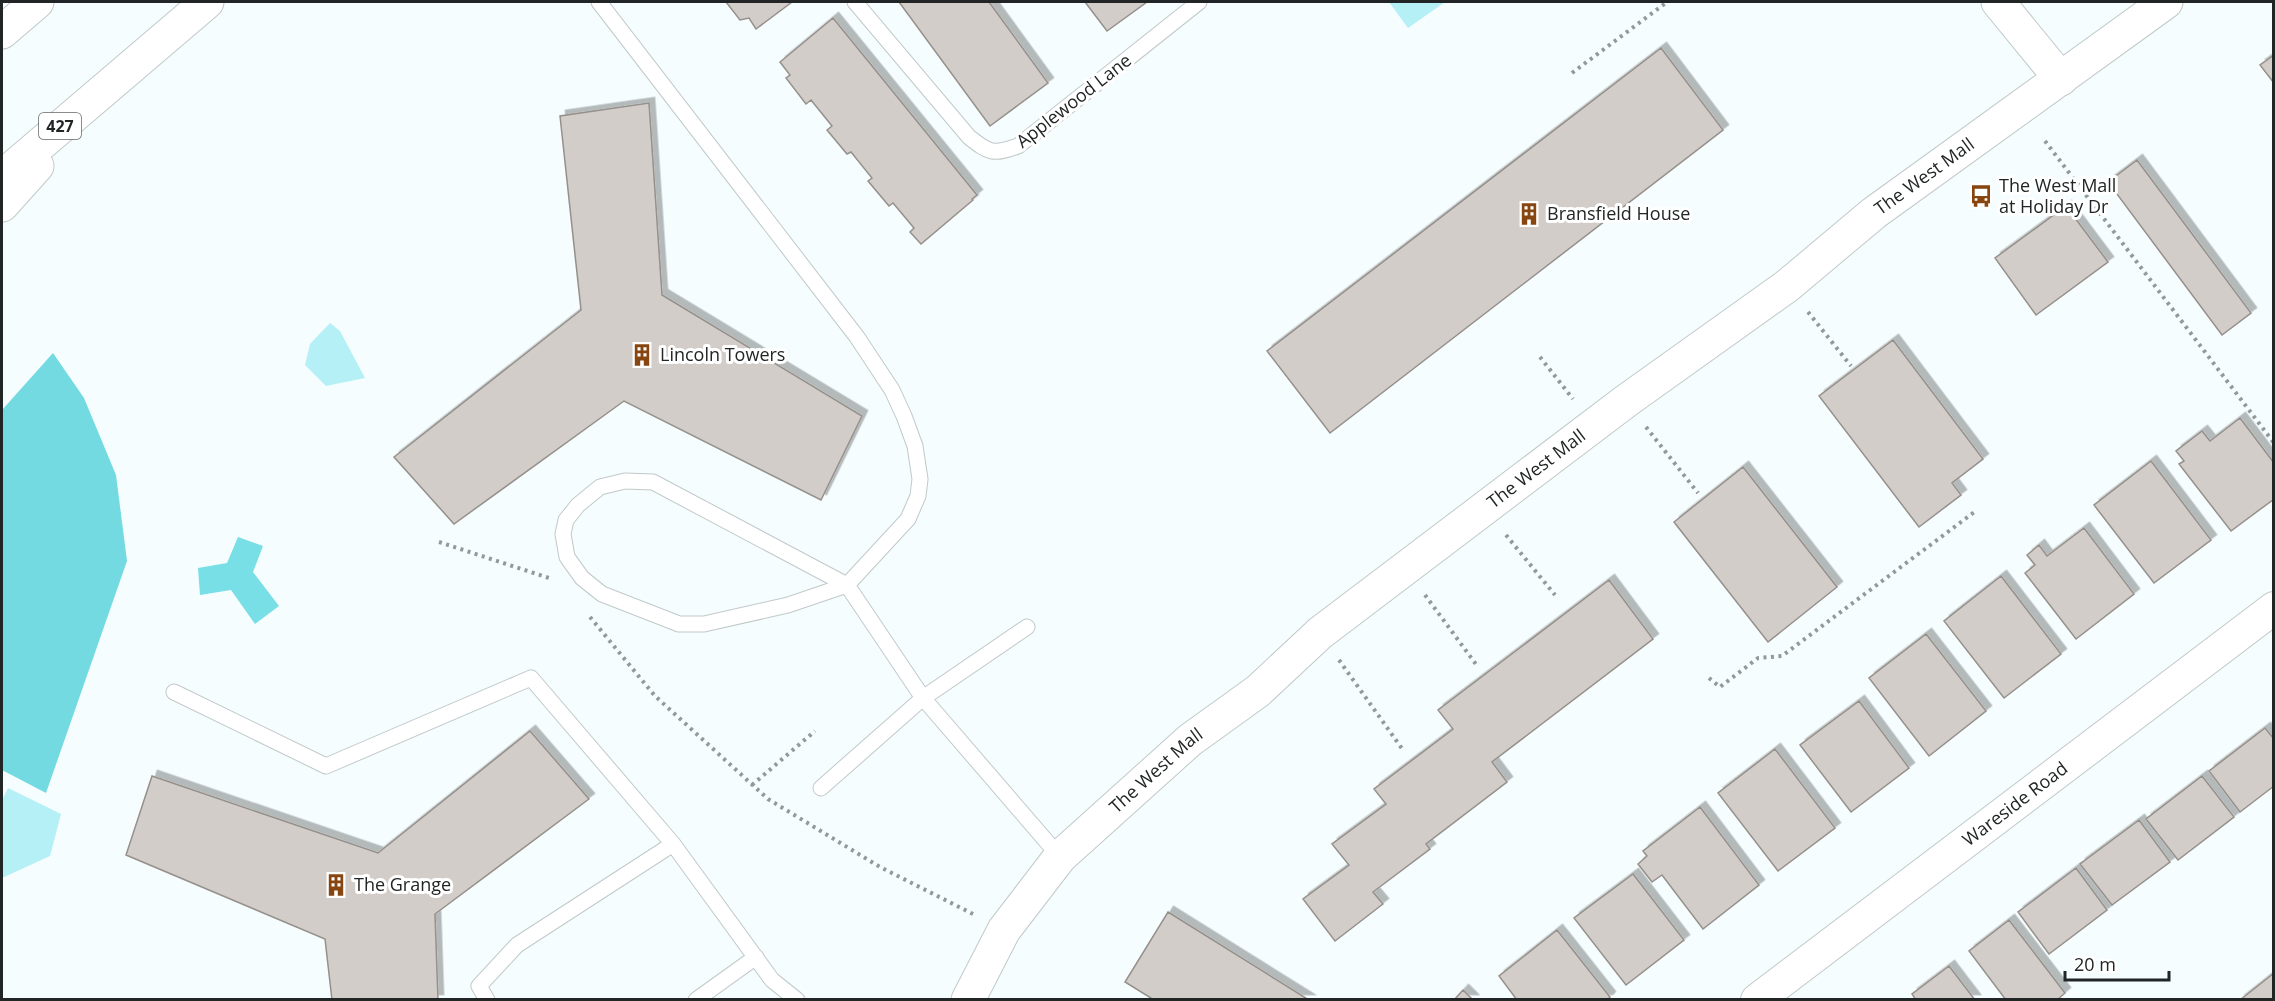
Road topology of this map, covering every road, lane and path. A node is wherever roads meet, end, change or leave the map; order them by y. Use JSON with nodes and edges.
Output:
{"nodes":[{"id":1,"x":37,"y":2,"type":"edge"},
{"id":2,"x":207,"y":2,"type":"edge"},
{"id":3,"x":599,"y":2,"type":"edge"},
{"id":4,"x":855,"y":2,"type":"edge"},
{"id":5,"x":1199,"y":2,"type":"edge"},
{"id":6,"x":1667,"y":2,"type":"edge"},
{"id":7,"x":1998,"y":2,"type":"edge"},
{"id":8,"x":2166,"y":2,"type":"edge"},
{"id":9,"x":2,"y":32,"type":"edge"},
{"id":10,"x":1572,"y":73,"type":"dead end"},
{"id":11,"x":119,"y":75,"type":"junction"},
{"id":12,"x":2061,"y":79,"type":"junction"},
{"id":13,"x":2045,"y":141,"type":"dead end"},
{"id":14,"x":2,"y":177,"type":"edge"},
{"id":15,"x":2,"y":205,"type":"edge"},
{"id":16,"x":1787,"y":286,"type":"junction"},
{"id":17,"x":1540,"y":357,"type":"dead end"},
{"id":18,"x":1851,"y":366,"type":"dead end"},
{"id":19,"x":1626,"y":401,"type":"junction"},
{"id":20,"x":1594,"y":426,"type":"junction"},
{"id":21,"x":2274,"y":443,"type":"edge"},
{"id":22,"x":1698,"y":493,"type":"dead end"},
{"id":23,"x":1485,"y":508,"type":"junction"},
{"id":24,"x":1977,"y":510,"type":"dead end"},
{"id":25,"x":439,"y":542,"type":"dead end"},
{"id":26,"x":1405,"y":568,"type":"junction"},
{"id":27,"x":550,"y":578,"type":"dead end"},
{"id":28,"x":847,"y":585,"type":"junction"},
{"id":29,"x":1555,"y":595,"type":"dead end"},
{"id":30,"x":2274,"y":608,"type":"edge"},
{"id":31,"x":590,"y":617,"type":"dead end"},
{"id":32,"x":1027,"y":627,"type":"dead end"},
{"id":33,"x":1320,"y":633,"type":"junction"},
{"id":34,"x":1478,"y":667,"type":"dead end"},
{"id":35,"x":1709,"y":678,"type":"dead end"},
{"id":36,"x":174,"y":692,"type":"dead end"},
{"id":37,"x":923,"y":698,"type":"junction"},
{"id":38,"x":815,"y":731,"type":"dead end"},
{"id":39,"x":1403,"y":750,"type":"dead end"},
{"id":40,"x":752,"y":785,"type":"junction"},
{"id":41,"x":821,"y":788,"type":"dead end"},
{"id":42,"x":673,"y":844,"type":"junction"},
{"id":43,"x":1060,"y":857,"type":"junction"},
{"id":44,"x":1004,"y":930,"type":"junction"},
{"id":45,"x":756,"y":957,"type":"junction"},
{"id":46,"x":487,"y":999,"type":"edge"},
{"id":47,"x":696,"y":999,"type":"edge"},
{"id":48,"x":797,"y":999,"type":"edge"},
{"id":49,"x":968,"y":999,"type":"edge"},
{"id":50,"x":1757,"y":999,"type":"edge"}],
"edges":[{"from":1,"to":9,"type":"main road"},
{"from":2,"to":11,"type":"main road","number":"427"},
{"from":3,"to":28,"type":"lane"},
{"from":4,"to":5,"type":"lane","name":"Applewood Lane"},
{"from":6,"to":10,"type":"path"},
{"from":7,"to":12,"type":"main road"},
{"from":8,"to":12,"type":"main road","name":"The West Mall"},
{"from":11,"to":14,"type":"main road","number":"427"},
{"from":11,"to":15,"type":"main road"},
{"from":12,"to":16,"type":"main road","name":"The West Mall"},
{"from":13,"to":21,"type":"path"},
{"from":16,"to":18,"type":"path"},
{"from":16,"to":19,"type":"main road","name":"The West Mall"},
{"from":17,"to":20,"type":"path"},
{"from":19,"to":20,"type":"main road","name":"The West Mall"},
{"from":19,"to":22,"type":"path"},
{"from":20,"to":23,"type":"main road","name":"The West Mall"},
{"from":23,"to":26,"type":"main road","name":"The West Mall"},
{"from":23,"to":29,"type":"path"},
{"from":24,"to":35,"type":"path"},
{"from":25,"to":27,"type":"path"},
{"from":26,"to":33,"type":"main road","name":"The West Mall"},
{"from":26,"to":34,"type":"path"},
{"from":28,"to":28,"type":"lane"},
{"from":28,"to":37,"type":"lane"},
{"from":30,"to":50,"type":"street","name":"Wareside Road"},
{"from":31,"to":40,"type":"path"},
{"from":32,"to":37,"type":"lane"},
{"from":33,"to":39,"type":"path"},
{"from":33,"to":43,"type":"main road","name":"The West Mall"},
{"from":36,"to":42,"type":"lane"},
{"from":37,"to":41,"type":"lane"},
{"from":37,"to":43,"type":"lane"},
{"from":38,"to":40,"type":"path"},
{"from":40,"to":44,"type":"path"},
{"from":42,"to":45,"type":"lane"},
{"from":42,"to":46,"type":"lane"},
{"from":43,"to":44,"type":"main road","name":"The West Mall"},
{"from":44,"to":49,"type":"main road","name":"The West Mall"},
{"from":45,"to":47,"type":"lane"},
{"from":45,"to":48,"type":"lane"}]}
